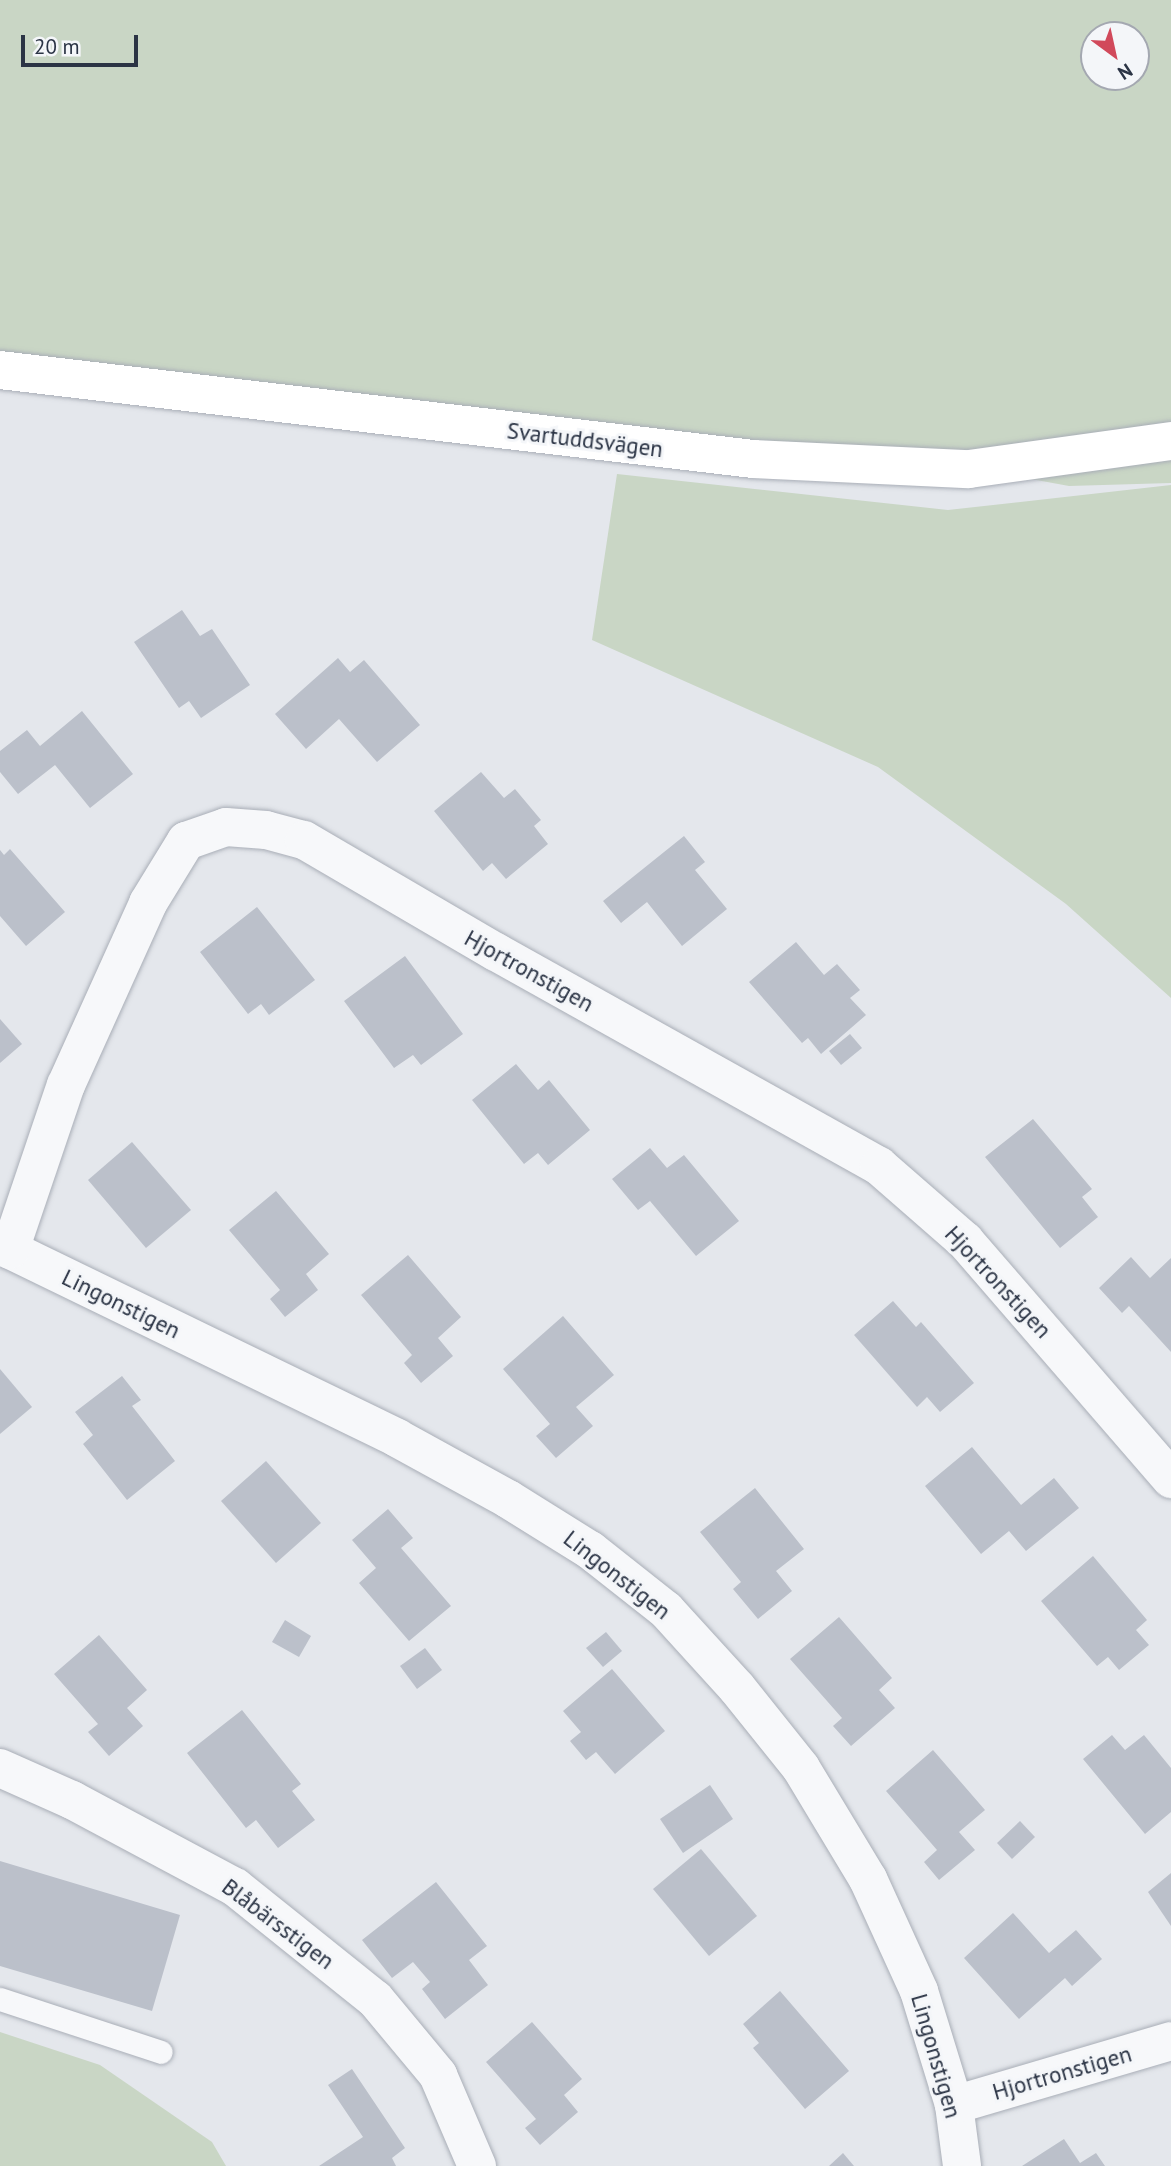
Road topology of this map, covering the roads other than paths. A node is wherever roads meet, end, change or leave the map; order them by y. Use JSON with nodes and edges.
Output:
{"nodes":[{"id":1,"x":0,"y":370,"type":"edge"},
{"id":2,"x":1171,"y":441,"type":"edge"},
{"id":3,"x":5,"y":1248,"type":"edge"},
{"id":4,"x":1171,"y":1479,"type":"edge"},
{"id":5,"x":0,"y":1768,"type":"edge"},
{"id":6,"x":0,"y":1999,"type":"edge"},
{"id":7,"x":1171,"y":2041,"type":"edge"},
{"id":8,"x":161,"y":2052,"type":"dead end"},
{"id":9,"x":954,"y":2105,"type":"junction"},
{"id":10,"x":477,"y":2166,"type":"edge"},
{"id":11,"x":962,"y":2166,"type":"edge"}],
"edges":[{"from":1,"to":2,"type":"street","name":"Svartuddsvägen"},
{"from":3,"to":4,"type":"street","name":"Hjortronstigen"},
{"from":3,"to":9,"type":"street","name":"Lingonstigen"},
{"from":5,"to":10,"type":"street","name":"Blåbärsstigen"},
{"from":6,"to":8,"type":"lane"},
{"from":7,"to":9,"type":"street","name":"Hjortronstigen"},
{"from":9,"to":11,"type":"street","name":"Lingonstigen"}]}
